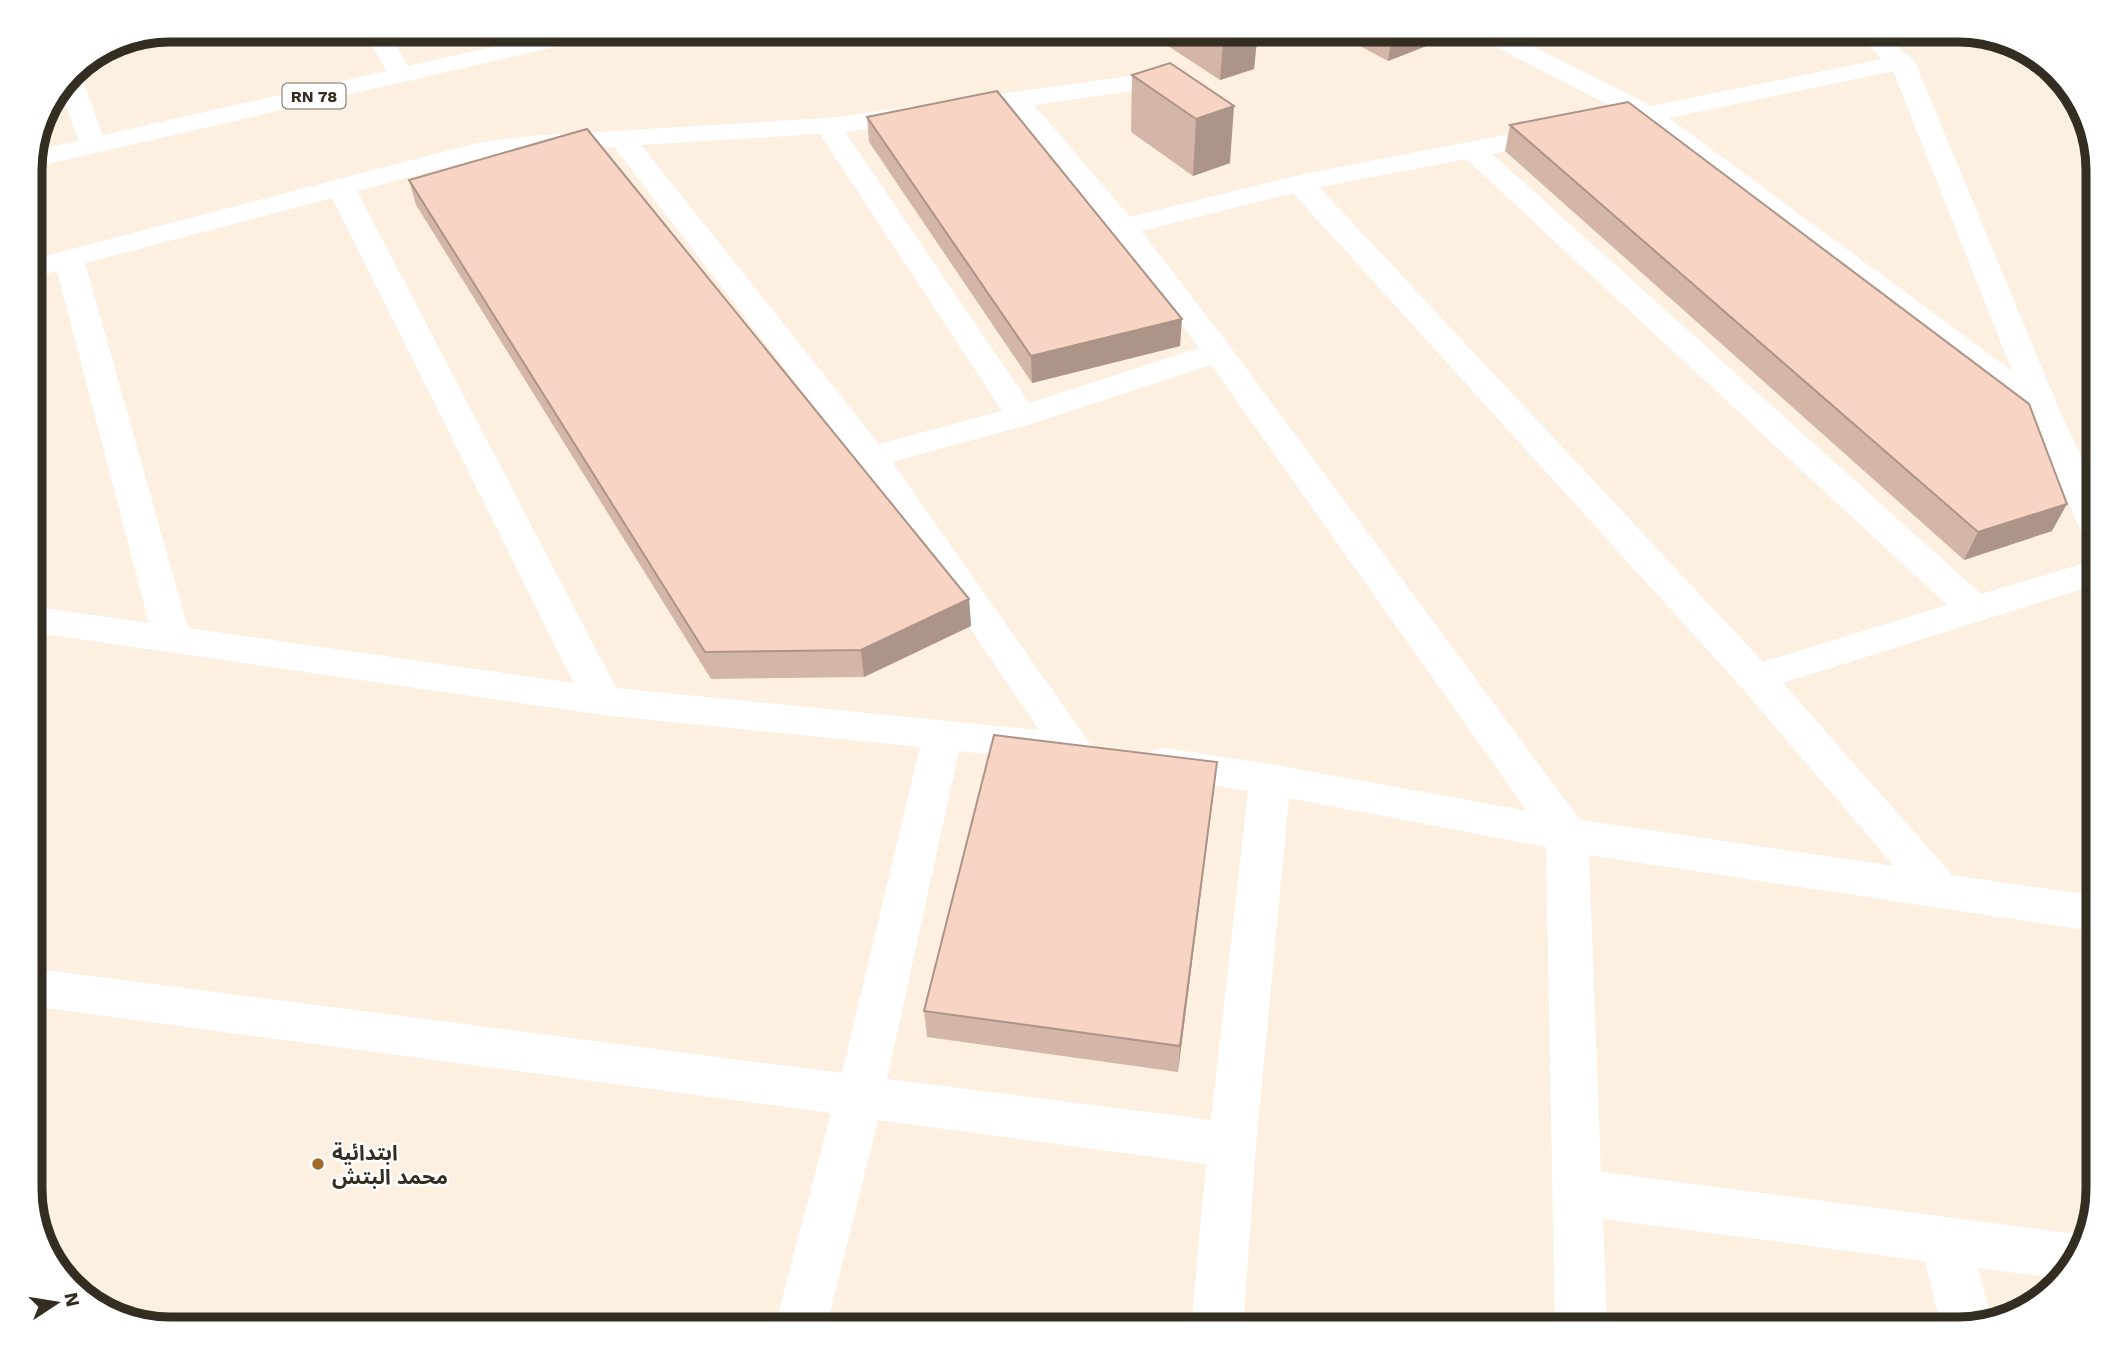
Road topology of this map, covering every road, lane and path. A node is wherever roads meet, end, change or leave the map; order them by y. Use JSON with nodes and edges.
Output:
{"nodes":[{"id":1,"x":381,"y":42,"type":"edge"},
{"id":2,"x":547,"y":42,"type":"edge"},
{"id":3,"x":1505,"y":42,"type":"edge"},
{"id":4,"x":1878,"y":42,"type":"edge"},
{"id":5,"x":1902,"y":62,"type":"junction"},
{"id":6,"x":402,"y":76,"type":"junction"},
{"id":7,"x":72,"y":87,"type":"edge"},
{"id":8,"x":1016,"y":101,"type":"junction"},
{"id":9,"x":1209,"y":103,"type":"edge"},
{"id":10,"x":1648,"y":115,"type":"junction"},
{"id":11,"x":828,"y":126,"type":"junction"},
{"id":12,"x":623,"y":139,"type":"junction"},
{"id":13,"x":93,"y":145,"type":"junction"},
{"id":14,"x":1472,"y":149,"type":"junction"},
{"id":15,"x":42,"y":157,"type":"edge"},
{"id":16,"x":1299,"y":183,"type":"junction"},
{"id":17,"x":341,"y":187,"type":"junction"},
{"id":18,"x":1123,"y":227,"type":"junction"},
{"id":19,"x":69,"y":259,"type":"junction"},
{"id":20,"x":42,"y":267,"type":"edge"},
{"id":21,"x":1218,"y":352,"type":"junction"},
{"id":22,"x":2043,"y":409,"type":"junction"},
{"id":23,"x":1022,"y":416,"type":"junction"},
{"id":24,"x":871,"y":457,"type":"junction"},
{"id":25,"x":2086,"y":503,"type":"edge"},
{"id":26,"x":2086,"y":575,"type":"edge"},
{"id":27,"x":1975,"y":609,"type":"junction"},
{"id":28,"x":42,"y":621,"type":"edge"},
{"id":29,"x":172,"y":640,"type":"junction"},
{"id":30,"x":1756,"y":678,"type":"junction"},
{"id":31,"x":603,"y":701,"type":"junction"},
{"id":32,"x":943,"y":734,"type":"junction"},
{"id":33,"x":1101,"y":753,"type":"junction"},
{"id":34,"x":1270,"y":779,"type":"junction"},
{"id":35,"x":1567,"y":835,"type":"junction"},
{"id":36,"x":1941,"y":892,"type":"junction"},
{"id":37,"x":2086,"y":912,"type":"edge"},
{"id":38,"x":42,"y":989,"type":"edge"},
{"id":39,"x":860,"y":1095,"type":"junction"},
{"id":40,"x":1232,"y":1145,"type":"junction"},
{"id":41,"x":1575,"y":1192,"type":"junction"},
{"id":42,"x":1945,"y":1240,"type":"junction"},
{"id":43,"x":2067,"y":1256,"type":"edge"},
{"id":44,"x":803,"y":1317,"type":"edge"},
{"id":45,"x":1218,"y":1317,"type":"edge"},
{"id":46,"x":1580,"y":1317,"type":"edge"},
{"id":47,"x":1964,"y":1317,"type":"edge"}],
"edges":[{"from":1,"to":6,"type":"street"},
{"from":2,"to":6,"type":"street","number":"RN 78"},
{"from":3,"to":10,"type":"street"},
{"from":4,"to":5,"type":"street"},
{"from":5,"to":10,"type":"street"},
{"from":5,"to":22,"type":"street"},
{"from":6,"to":13,"type":"street","number":"RN 78"},
{"from":7,"to":13,"type":"street"},
{"from":8,"to":9,"type":"street"},
{"from":8,"to":11,"type":"street"},
{"from":8,"to":18,"type":"street"},
{"from":10,"to":14,"type":"street"},
{"from":10,"to":22,"type":"street"},
{"from":11,"to":12,"type":"street"},
{"from":11,"to":23,"type":"street"},
{"from":12,"to":17,"type":"street"},
{"from":12,"to":24,"type":"street"},
{"from":13,"to":15,"type":"street","number":"RN 78"},
{"from":14,"to":16,"type":"street"},
{"from":14,"to":27,"type":"street"},
{"from":16,"to":18,"type":"street"},
{"from":16,"to":30,"type":"street"},
{"from":17,"to":19,"type":"street"},
{"from":17,"to":31,"type":"street"},
{"from":18,"to":21,"type":"street"},
{"from":19,"to":20,"type":"street"},
{"from":19,"to":29,"type":"street"},
{"from":21,"to":23,"type":"street"},
{"from":21,"to":35,"type":"street"},
{"from":22,"to":25,"type":"street"},
{"from":23,"to":24,"type":"street"},
{"from":24,"to":33,"type":"street"},
{"from":26,"to":27,"type":"street"},
{"from":27,"to":30,"type":"street"},
{"from":28,"to":29,"type":"street"},
{"from":29,"to":31,"type":"street"},
{"from":30,"to":36,"type":"street"},
{"from":31,"to":32,"type":"street"},
{"from":32,"to":33,"type":"street"},
{"from":32,"to":39,"type":"street"},
{"from":33,"to":34,"type":"street"},
{"from":34,"to":35,"type":"street"},
{"from":34,"to":40,"type":"street"},
{"from":35,"to":36,"type":"street"},
{"from":35,"to":41,"type":"street"},
{"from":36,"to":37,"type":"street"},
{"from":38,"to":39,"type":"street"},
{"from":39,"to":40,"type":"street"},
{"from":39,"to":44,"type":"street"},
{"from":40,"to":45,"type":"street"},
{"from":41,"to":42,"type":"street"},
{"from":41,"to":46,"type":"street"},
{"from":42,"to":43,"type":"street"},
{"from":42,"to":47,"type":"street"}]}
